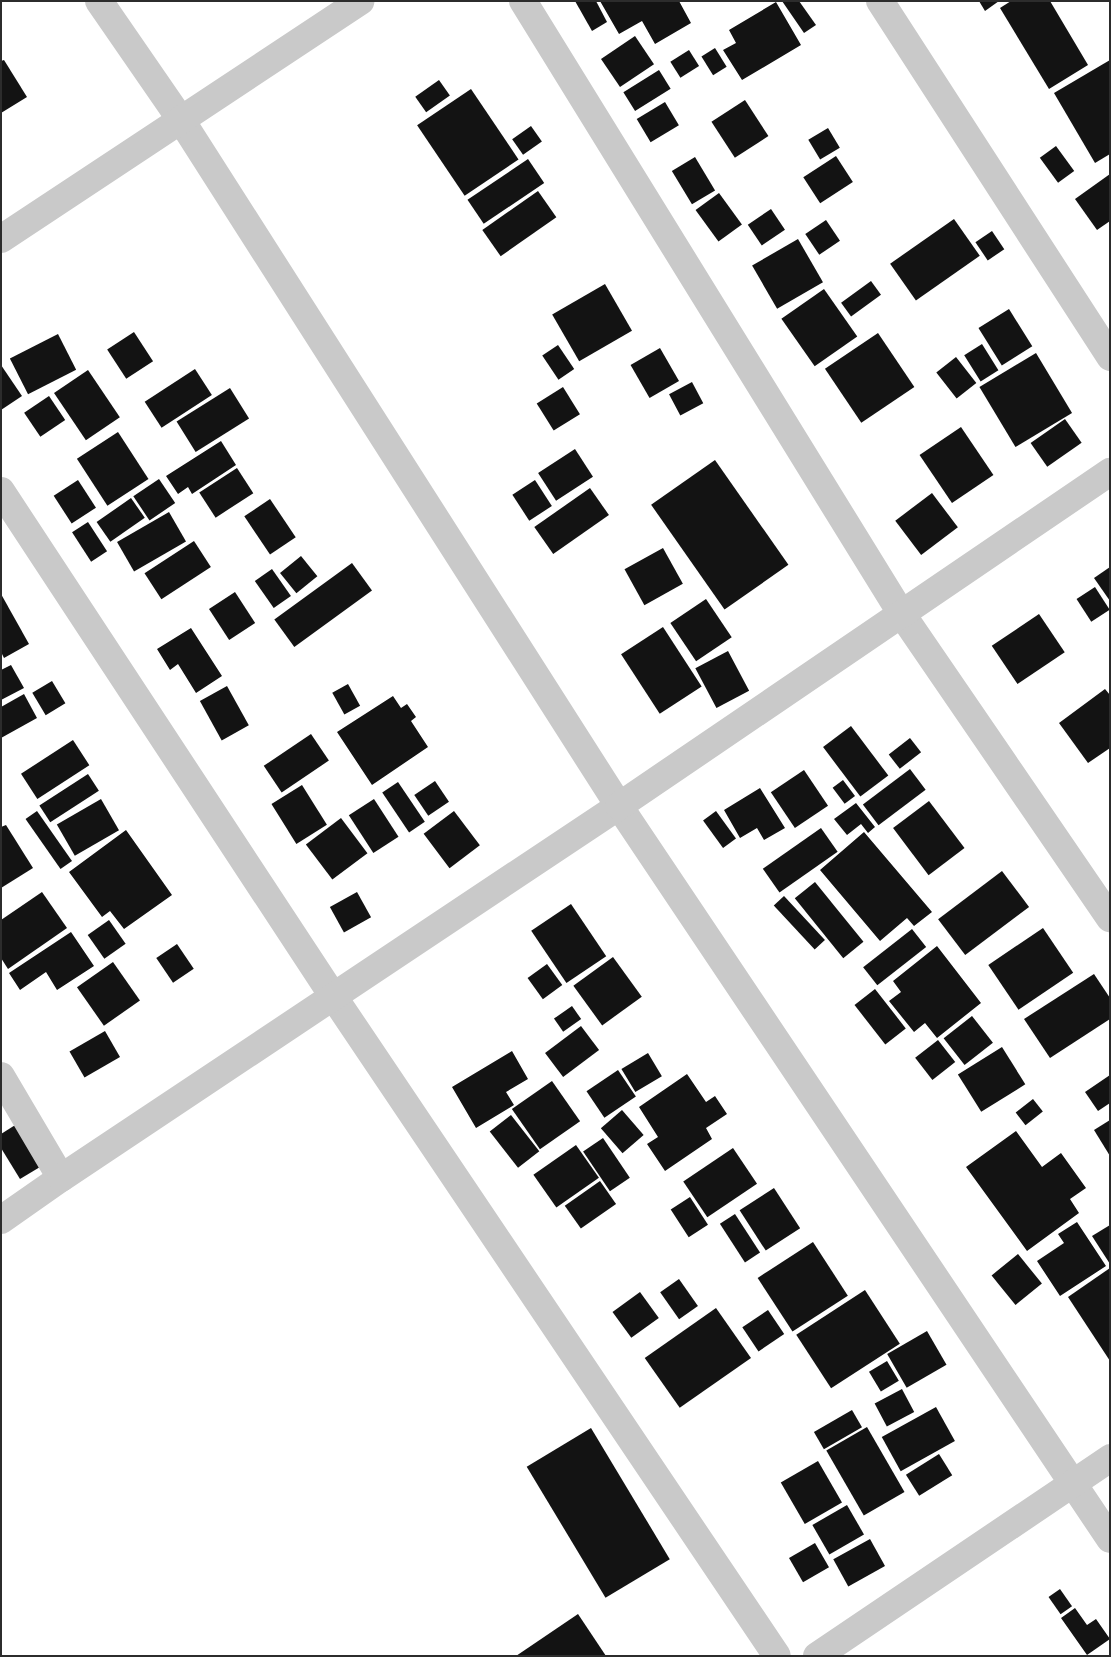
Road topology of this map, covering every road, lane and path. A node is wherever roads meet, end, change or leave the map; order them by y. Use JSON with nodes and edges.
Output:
{"nodes":[{"id":1,"x":99,"y":1,"type":"edge"},
{"id":2,"x":360,"y":1,"type":"edge"},
{"id":3,"x":523,"y":1,"type":"edge"},
{"id":4,"x":880,"y":1,"type":"edge"},
{"id":5,"x":181,"y":120,"type":"junction"},
{"id":6,"x":1,"y":239,"type":"edge"},
{"id":7,"x":1110,"y":357,"type":"edge"},
{"id":8,"x":1110,"y":472,"type":"edge"},
{"id":9,"x":1,"y":491,"type":"edge"},
{"id":10,"x":901,"y":613,"type":"junction"},
{"id":11,"x":618,"y":806,"type":"junction"},
{"id":12,"x":1110,"y":918,"type":"edge"},
{"id":13,"x":333,"y":996,"type":"junction"},
{"id":14,"x":1,"y":1076,"type":"edge"},
{"id":15,"x":61,"y":1178,"type":"junction"},
{"id":16,"x":1,"y":1220,"type":"edge"},
{"id":17,"x":1110,"y":1458,"type":"edge"},
{"id":18,"x":1073,"y":1483,"type":"junction"},
{"id":19,"x":1110,"y":1539,"type":"edge"},
{"id":20,"x":777,"y":1656,"type":"edge"},
{"id":21,"x":817,"y":1656,"type":"edge"}],
"edges":[{"from":1,"to":5,"type":"street"},
{"from":2,"to":5,"type":"street"},
{"from":3,"to":10,"type":"street"},
{"from":4,"to":7,"type":"street"},
{"from":5,"to":6,"type":"street"},
{"from":5,"to":11,"type":"street"},
{"from":8,"to":10,"type":"street"},
{"from":9,"to":13,"type":"street"},
{"from":10,"to":11,"type":"street"},
{"from":10,"to":12,"type":"street"},
{"from":11,"to":13,"type":"street"},
{"from":11,"to":18,"type":"street"},
{"from":13,"to":15,"type":"street"},
{"from":13,"to":20,"type":"street"},
{"from":14,"to":15,"type":"street"},
{"from":15,"to":16,"type":"street"},
{"from":17,"to":18,"type":"street"},
{"from":18,"to":19,"type":"street"},
{"from":18,"to":21,"type":"street"}]}
